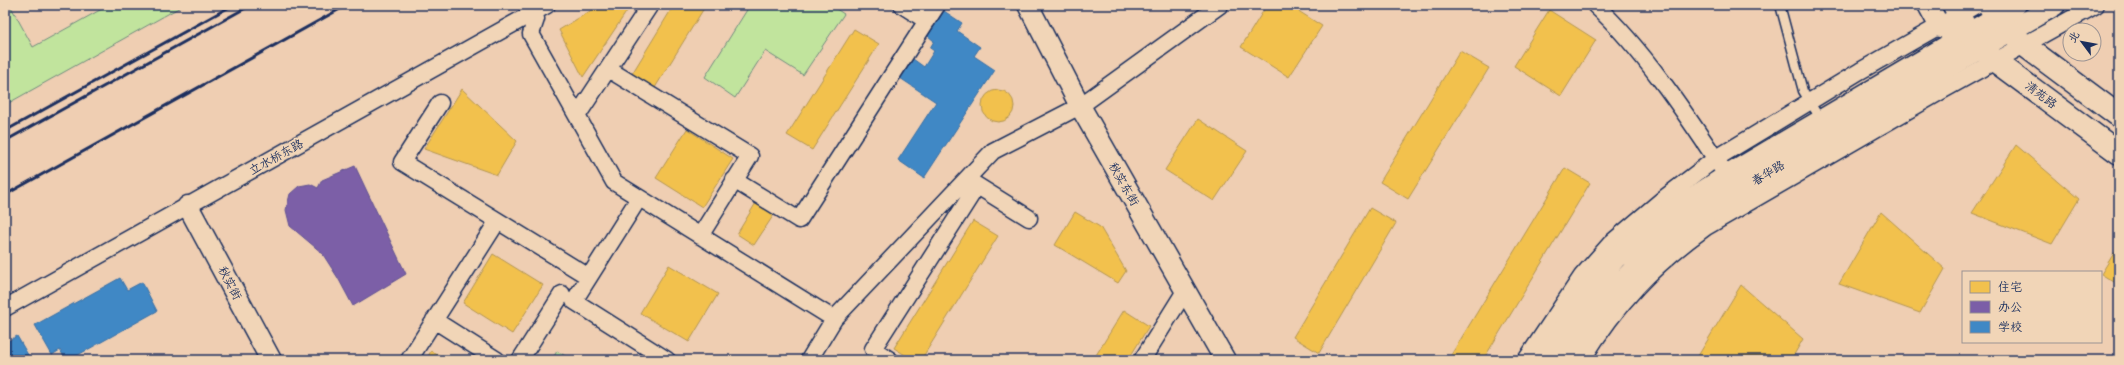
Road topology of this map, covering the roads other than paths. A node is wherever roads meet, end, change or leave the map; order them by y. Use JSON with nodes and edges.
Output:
{"nodes":[{"id":1,"x":547,"y":5,"type":"edge"},
{"id":2,"x":650,"y":5,"type":"edge"},
{"id":3,"x":902,"y":5,"type":"edge"},
{"id":4,"x":937,"y":5,"type":"edge"},
{"id":5,"x":1028,"y":5,"type":"edge"},
{"id":6,"x":1220,"y":5,"type":"edge"},
{"id":7,"x":1596,"y":5,"type":"edge"},
{"id":8,"x":1780,"y":5,"type":"edge"},
{"id":9,"x":1928,"y":5,"type":"edge"},
{"id":10,"x":2016,"y":5,"type":"edge"},
{"id":11,"x":2055,"y":5,"type":"edge"},
{"id":12,"x":2096,"y":5,"type":"edge"},
{"id":13,"x":532,"y":14,"type":"junction"},
{"id":14,"x":927,"y":20,"type":"junction"},
{"id":15,"x":2003,"y":21,"type":"edge"},
{"id":16,"x":1939,"y":26,"type":"junction"},
{"id":17,"x":1972,"y":28,"type":"edge"},
{"id":18,"x":608,"y":69,"type":"junction"},
{"id":19,"x":1810,"y":102,"type":"junction"},
{"id":20,"x":440,"y":103,"type":"dead end"},
{"id":21,"x":1080,"y":106,"type":"junction"},
{"id":22,"x":577,"y":116,"type":"junction"},
{"id":23,"x":2119,"y":116,"type":"edge"},
{"id":24,"x":1821,"y":120,"type":"junction"},
{"id":25,"x":2119,"y":153,"type":"edge"},
{"id":26,"x":1715,"y":159,"type":"junction"},
{"id":27,"x":1726,"y":176,"type":"junction"},
{"id":28,"x":734,"y":180,"type":"junction"},
{"id":29,"x":972,"y":182,"type":"junction"},
{"id":30,"x":639,"y":198,"type":"junction"},
{"id":31,"x":188,"y":206,"type":"junction"},
{"id":32,"x":1029,"y":218,"type":"dead end"},
{"id":33,"x":497,"y":222,"type":"junction"},
{"id":34,"x":700,"y":236,"type":"junction"},
{"id":35,"x":583,"y":274,"type":"junction"},
{"id":36,"x":1185,"y":291,"type":"junction"},
{"id":37,"x":568,"y":298,"type":"junction"},
{"id":38,"x":5,"y":308,"type":"edge"},
{"id":39,"x":834,"y":319,"type":"junction"},
{"id":40,"x":434,"y":320,"type":"junction"},
{"id":41,"x":662,"y":359,"type":"edge"},
{"id":42,"x":272,"y":360,"type":"edge"},
{"id":43,"x":409,"y":360,"type":"edge"},
{"id":44,"x":497,"y":360,"type":"edge"},
{"id":45,"x":520,"y":360,"type":"edge"},
{"id":46,"x":809,"y":360,"type":"edge"},
{"id":47,"x":890,"y":360,"type":"edge"},
{"id":48,"x":1142,"y":360,"type":"edge"},
{"id":49,"x":1225,"y":360,"type":"edge"},
{"id":50,"x":1526,"y":360,"type":"edge"},
{"id":51,"x":1544,"y":360,"type":"edge"},
{"id":52,"x":1567,"y":360,"type":"edge"},
{"id":53,"x":1582,"y":360,"type":"edge"}],
"edges":[{"from":1,"to":13,"type":"street","name":"立水桥东路"},
{"from":2,"to":18,"type":"street"},
{"from":3,"to":14,"type":"street"},
{"from":4,"to":14,"type":"street"},
{"from":5,"to":21,"type":"street","name":"秋实东街"},
{"from":6,"to":21,"type":"street"},
{"from":7,"to":26,"type":"street"},
{"from":8,"to":19,"type":"lane"},
{"from":9,"to":16,"type":"street"},
{"from":10,"to":15,"type":"street"},
{"from":11,"to":15,"type":"street"},
{"from":12,"to":15,"type":"street"},
{"from":13,"to":22,"type":"street"},
{"from":13,"to":31,"type":"street","name":"立水桥东路"},
{"from":14,"to":28,"type":"street"},
{"from":15,"to":17,"type":"street"},
{"from":15,"to":17,"type":"street"},
{"from":15,"to":23,"type":"main road"},
{"from":16,"to":17,"type":"street","name":"清苑路"},
{"from":16,"to":19,"type":"street"},
{"from":17,"to":24,"type":"street","name":"春华路"},
{"from":17,"to":25,"type":"main road","name":"清苑路"},
{"from":17,"to":52,"type":"street","name":"春华路"},
{"from":17,"to":53,"type":"street"},
{"from":18,"to":22,"type":"street"},
{"from":18,"to":28,"type":"street"},
{"from":19,"to":24,"type":"lane"},
{"from":19,"to":26,"type":"street"},
{"from":20,"to":33,"type":"street"},
{"from":21,"to":29,"type":"street"},
{"from":21,"to":36,"type":"street","name":"秋实东街"},
{"from":22,"to":30,"type":"street"},
{"from":24,"to":27,"type":"street","name":"春华路"},
{"from":26,"to":27,"type":"street"},
{"from":26,"to":50,"type":"street"},
{"from":27,"to":51,"type":"street","name":"春华路"},
{"from":28,"to":34,"type":"street"},
{"from":29,"to":32,"type":"street"},
{"from":29,"to":39,"type":"street"},
{"from":29,"to":47,"type":"street"},
{"from":30,"to":34,"type":"street"},
{"from":30,"to":35,"type":"street"},
{"from":31,"to":38,"type":"street","name":"立水桥东路"},
{"from":31,"to":42,"type":"street","name":"秋实街"},
{"from":33,"to":35,"type":"street"},
{"from":33,"to":40,"type":"street"},
{"from":34,"to":39,"type":"street"},
{"from":35,"to":37,"type":"street"},
{"from":36,"to":48,"type":"street"},
{"from":36,"to":49,"type":"street","name":"秋实东街"},
{"from":37,"to":41,"type":"street"},
{"from":37,"to":45,"type":"street"},
{"from":39,"to":46,"type":"street"},
{"from":40,"to":43,"type":"street"},
{"from":40,"to":44,"type":"street"}]}
